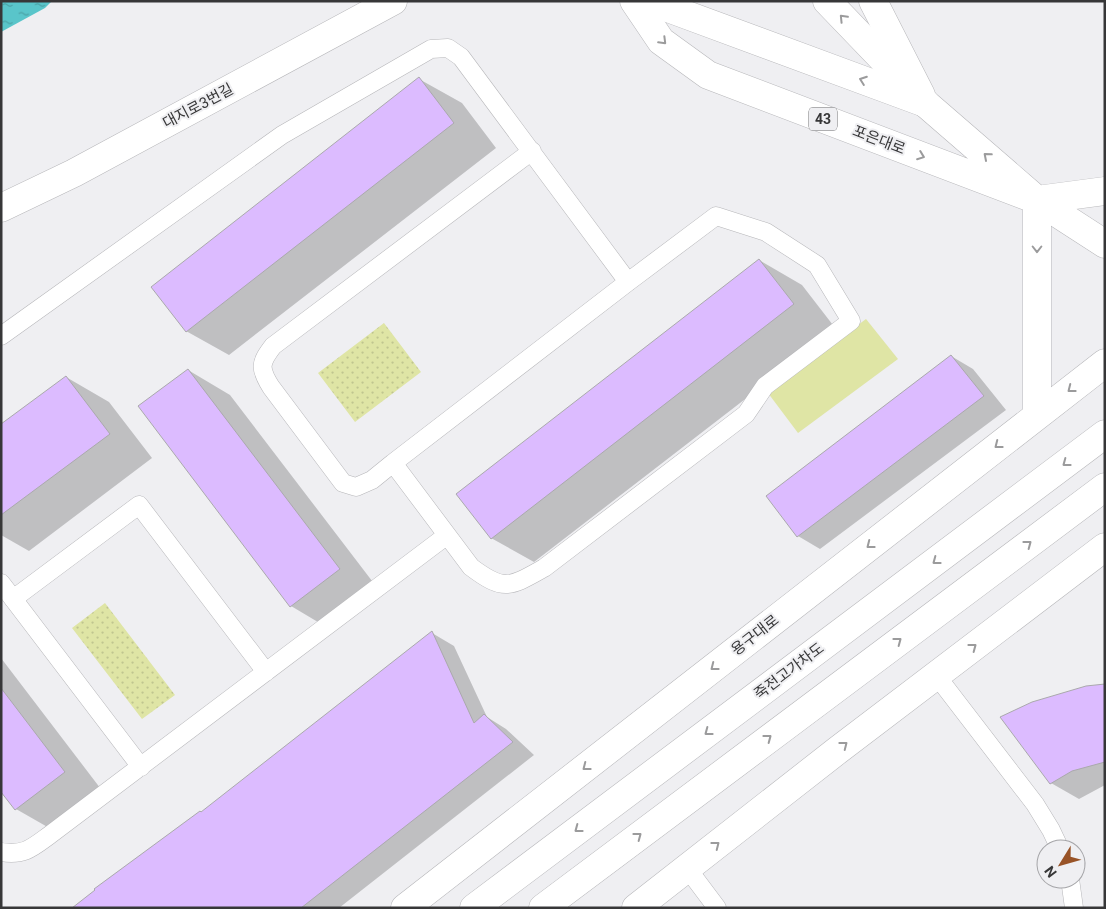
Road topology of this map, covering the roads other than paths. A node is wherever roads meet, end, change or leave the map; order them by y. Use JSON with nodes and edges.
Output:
{"nodes":[{"id":1,"x":393,"y":1,"type":"edge"},
{"id":2,"x":634,"y":1,"type":"edge"},
{"id":3,"x":649,"y":1,"type":"edge"},
{"id":4,"x":827,"y":1,"type":"edge"},
{"id":5,"x":873,"y":1,"type":"edge"},
{"id":6,"x":925,"y":103,"type":"junction"},
{"id":7,"x":532,"y":151,"type":"junction"},
{"id":8,"x":1105,"y":191,"type":"edge"},
{"id":9,"x":1038,"y":200,"type":"junction"},
{"id":10,"x":1,"y":208,"type":"edge"},
{"id":11,"x":1105,"y":244,"type":"edge"},
{"id":12,"x":628,"y":282,"type":"junction"},
{"id":13,"x":1,"y":336,"type":"edge"},
{"id":14,"x":1105,"y":363,"type":"edge"},
{"id":15,"x":1037,"y":415,"type":"junction"},
{"id":16,"x":1105,"y":434,"type":"edge"},
{"id":17,"x":393,"y":464,"type":"junction"},
{"id":18,"x":1105,"y":486,"type":"edge"},
{"id":19,"x":446,"y":536,"type":"junction"},
{"id":20,"x":1101,"y":551,"type":"edge"},
{"id":21,"x":1,"y":584,"type":"edge"},
{"id":22,"x":13,"y":600,"type":"junction"},
{"id":23,"x":266,"y":672,"type":"junction"},
{"id":24,"x":936,"y":675,"type":"junction"},
{"id":25,"x":140,"y":767,"type":"junction"},
{"id":26,"x":1055,"y":839,"type":"edge"},
{"id":27,"x":1,"y":852,"type":"edge"},
{"id":28,"x":687,"y":868,"type":"junction"},
{"id":29,"x":1071,"y":889,"type":"edge"},
{"id":30,"x":405,"y":908,"type":"edge"},
{"id":31,"x":474,"y":908,"type":"edge"},
{"id":32,"x":543,"y":908,"type":"edge"},
{"id":33,"x":636,"y":908,"type":"edge"},
{"id":34,"x":717,"y":908,"type":"edge"},
{"id":35,"x":1074,"y":908,"type":"edge"}],
"edges":[{"from":1,"to":10,"type":"main road","name":"대지로3번길"},
{"from":2,"to":9,"type":"main road","name":"포은대로","number":"43","one_way":true},
{"from":6,"to":3,"type":"main road","one_way":true},
{"from":6,"to":4,"type":"main road","name":"포은대로","number":"43","one_way":true},
{"from":5,"to":6,"type":"main road"},
{"from":9,"to":6,"type":"main road","name":"포은대로","number":"43","one_way":true},
{"from":7,"to":12,"type":"lane"},
{"from":7,"to":13,"type":"lane"},
{"from":7,"to":17,"type":"lane"},
{"from":8,"to":9,"type":"main road"},
{"from":9,"to":11,"type":"main road","name":"포은대로","number":"43"},
{"from":9,"to":15,"type":"main road","one_way":true},
{"from":12,"to":17,"type":"lane"},
{"from":12,"to":19,"type":"lane"},
{"from":14,"to":15,"type":"main road","name":"용구대로","one_way":true},
{"from":15,"to":30,"type":"main road","name":"용구대로","one_way":true},
{"from":16,"to":31,"type":"main road","name":"죽전고가차도","one_way":true},
{"from":17,"to":19,"type":"lane"},
{"from":32,"to":18,"type":"main road","one_way":true},
{"from":19,"to":23,"type":"lane"},
{"from":24,"to":20,"type":"main road","one_way":true},
{"from":21,"to":22,"type":"lane"},
{"from":22,"to":23,"type":"lane"},
{"from":22,"to":25,"type":"lane"},
{"from":23,"to":25,"type":"lane"},
{"from":24,"to":26,"type":"lane"},
{"from":28,"to":24,"type":"main road","one_way":true},
{"from":25,"to":27,"type":"lane"},
{"from":28,"to":33,"type":"main road"},
{"from":28,"to":34,"type":"lane"},
{"from":29,"to":35,"type":"lane"}]}
